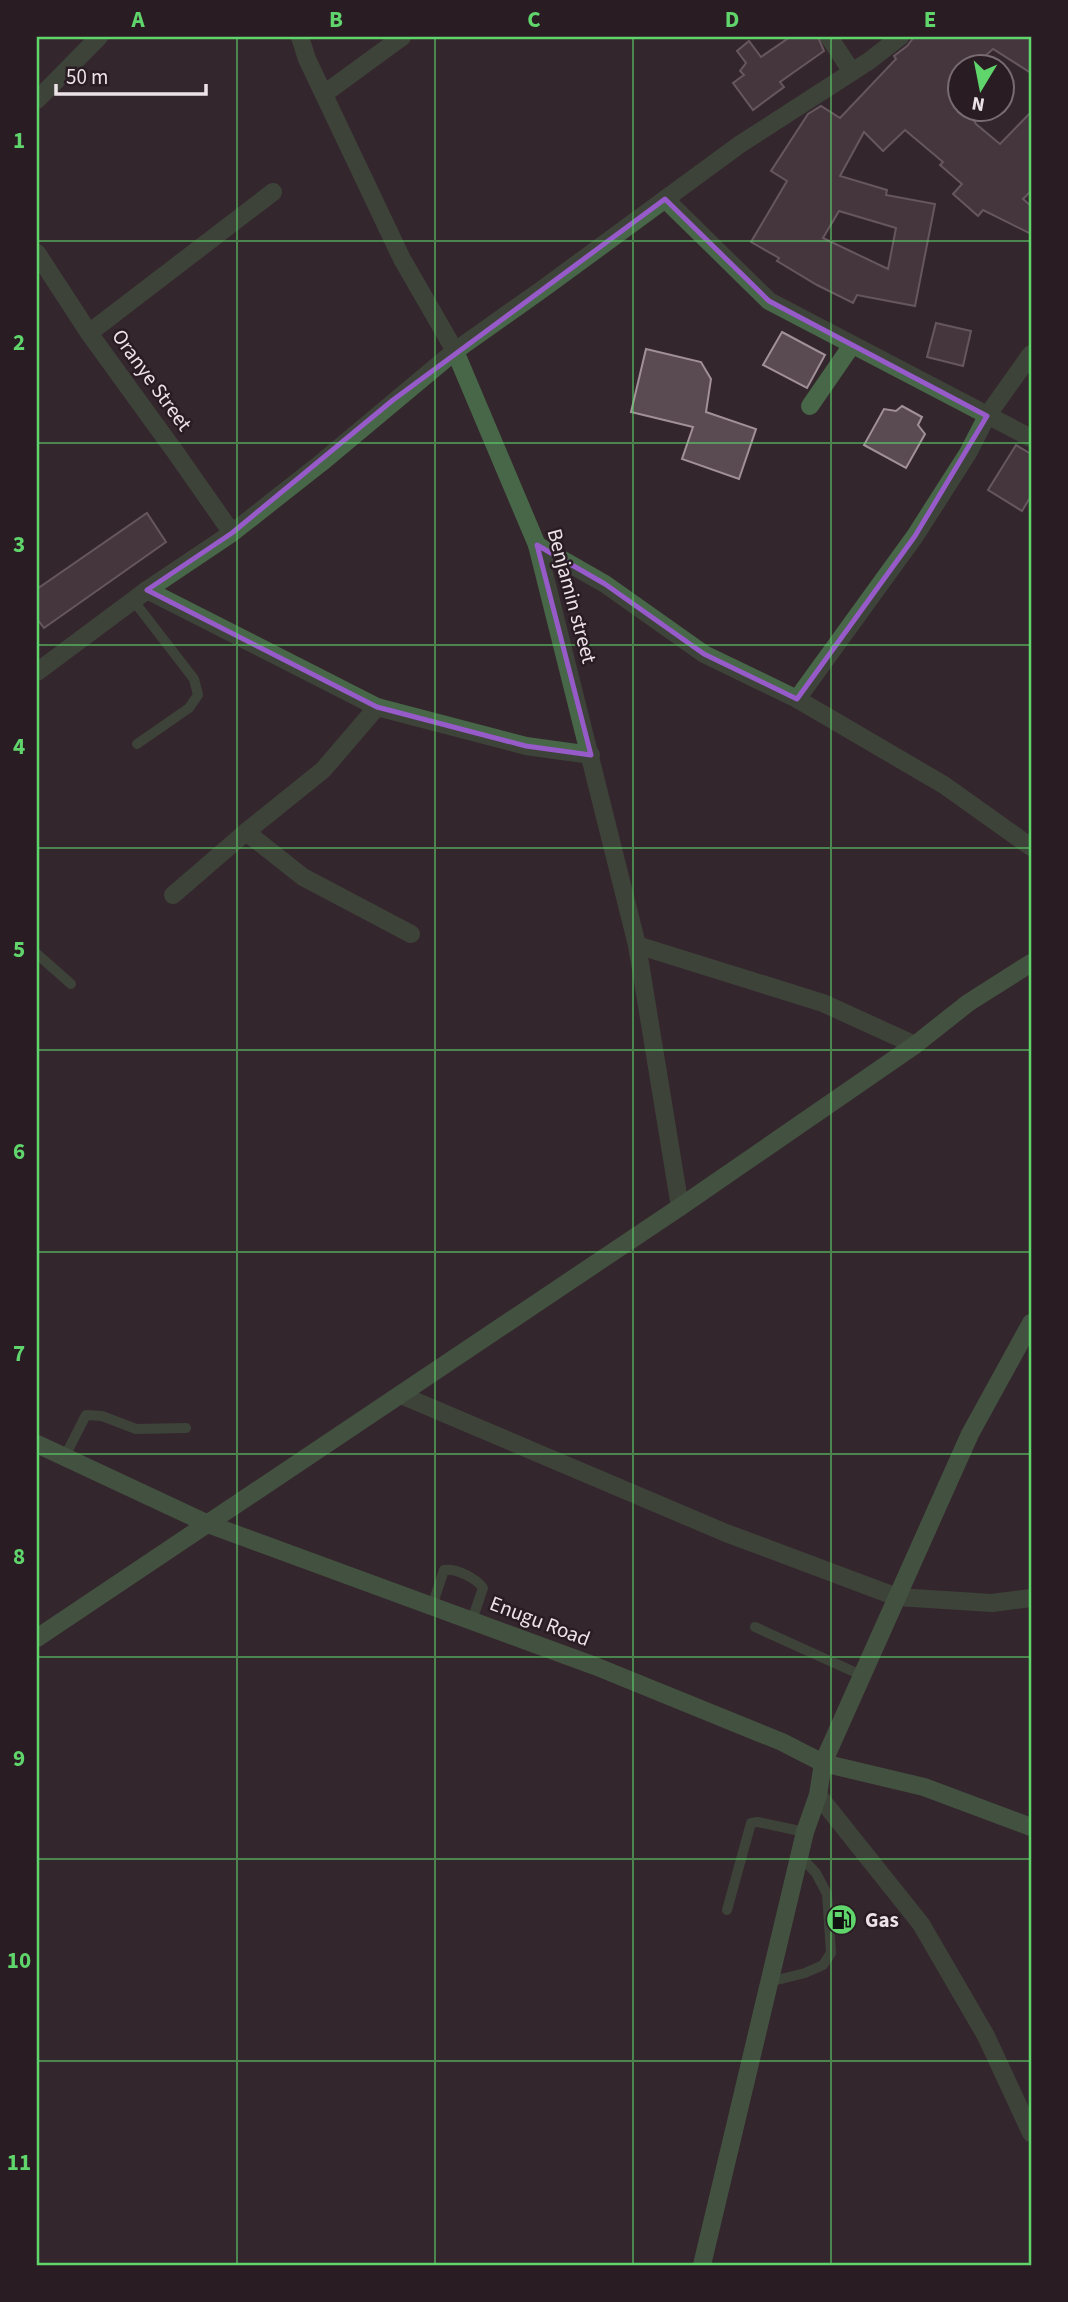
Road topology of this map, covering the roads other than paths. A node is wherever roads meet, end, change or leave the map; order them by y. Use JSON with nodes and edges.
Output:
{"nodes":[{"id":1,"x":99,"y":37,"type":"edge"},
{"id":2,"x":300,"y":37,"type":"edge"},
{"id":3,"x":402,"y":37,"type":"edge"},
{"id":4,"x":829,"y":37,"type":"edge"},
{"id":5,"x":900,"y":37,"type":"edge"},
{"id":6,"x":852,"y":72,"type":"junction"},
{"id":7,"x":324,"y":94,"type":"junction"},
{"id":8,"x":37,"y":100,"type":"edge"},
{"id":9,"x":273,"y":192,"type":"dead end"},
{"id":10,"x":665,"y":199,"type":"junction"},
{"id":11,"x":37,"y":253,"type":"edge"},
{"id":12,"x":89,"y":332,"type":"junction"},
{"id":13,"x":852,"y":345,"type":"junction"},
{"id":14,"x":454,"y":351,"type":"junction"},
{"id":15,"x":1031,"y":354,"type":"edge"},
{"id":16,"x":810,"y":406,"type":"dead end"},
{"id":17,"x":987,"y":416,"type":"junction"},
{"id":18,"x":1031,"y":438,"type":"edge"},
{"id":19,"x":232,"y":533,"type":"junction"},
{"id":20,"x":537,"y":545,"type":"junction"},
{"id":21,"x":140,"y":595,"type":"junction"},
{"id":22,"x":37,"y":672,"type":"edge"},
{"id":23,"x":797,"y":699,"type":"junction"},
{"id":24,"x":377,"y":707,"type":"junction"},
{"id":25,"x":137,"y":744,"type":"dead end"},
{"id":26,"x":591,"y":755,"type":"junction"},
{"id":27,"x":246,"y":832,"type":"junction"},
{"id":28,"x":1031,"y":847,"type":"edge"},
{"id":29,"x":173,"y":895,"type":"dead end"},
{"id":30,"x":411,"y":934,"type":"dead end"},
{"id":31,"x":637,"y":945,"type":"junction"},
{"id":32,"x":37,"y":954,"type":"edge"},
{"id":33,"x":1031,"y":963,"type":"edge"},
{"id":34,"x":71,"y":984,"type":"dead end"},
{"id":35,"x":915,"y":1045,"type":"junction"},
{"id":36,"x":680,"y":1207,"type":"junction"},
{"id":37,"x":1031,"y":1323,"type":"edge"},
{"id":38,"x":401,"y":1395,"type":"junction"},
{"id":39,"x":186,"y":1428,"type":"dead end"},
{"id":40,"x":37,"y":1444,"type":"edge"},
{"id":41,"x":64,"y":1458,"type":"junction"},
{"id":42,"x":208,"y":1524,"type":"junction"},
{"id":43,"x":897,"y":1597,"type":"junction"},
{"id":44,"x":1031,"y":1598,"type":"edge"},
{"id":45,"x":432,"y":1605,"type":"junction"},
{"id":46,"x":472,"y":1620,"type":"junction"},
{"id":47,"x":755,"y":1627,"type":"dead end"},
{"id":48,"x":37,"y":1638,"type":"edge"},
{"id":49,"x":861,"y":1675,"type":"junction"},
{"id":50,"x":823,"y":1763,"type":"junction"},
{"id":51,"x":818,"y":1795,"type":"junction"},
{"id":52,"x":1031,"y":1827,"type":"edge"},
{"id":53,"x":805,"y":1832,"type":"junction"},
{"id":54,"x":799,"y":1855,"type":"junction"},
{"id":55,"x":727,"y":1910,"type":"dead end"},
{"id":56,"x":769,"y":1982,"type":"junction"},
{"id":57,"x":1031,"y":2133,"type":"edge"},
{"id":58,"x":702,"y":2265,"type":"edge"}],
"edges":[{"from":1,"to":8,"type":"street"},
{"from":2,"to":7,"type":"street","name":"Benjamin street"},
{"from":3,"to":7,"type":"street"},
{"from":4,"to":6,"type":"street"},
{"from":5,"to":6,"type":"street"},
{"from":6,"to":10,"type":"street"},
{"from":7,"to":14,"type":"street","name":"Benjamin street"},
{"from":9,"to":12,"type":"street"},
{"from":10,"to":13,"type":"street"},
{"from":10,"to":14,"type":"street"},
{"from":11,"to":12,"type":"street","name":"Oranye Street"},
{"from":12,"to":19,"type":"street","name":"Oranye Street"},
{"from":13,"to":16,"type":"street"},
{"from":13,"to":17,"type":"street"},
{"from":14,"to":19,"type":"street"},
{"from":14,"to":20,"type":"street","name":"Benjamin street"},
{"from":15,"to":17,"type":"street"},
{"from":17,"to":18,"type":"street"},
{"from":17,"to":23,"type":"street"},
{"from":19,"to":21,"type":"street"},
{"from":20,"to":23,"type":"street"},
{"from":20,"to":26,"type":"street","name":"Benjamin street"},
{"from":21,"to":22,"type":"street"},
{"from":21,"to":24,"type":"street"},
{"from":21,"to":25,"type":"lane"},
{"from":23,"to":28,"type":"street"},
{"from":24,"to":26,"type":"street"},
{"from":24,"to":27,"type":"street"},
{"from":26,"to":31,"type":"street","name":"Benjamin street"},
{"from":27,"to":29,"type":"street"},
{"from":27,"to":30,"type":"street"},
{"from":31,"to":35,"type":"street"},
{"from":31,"to":36,"type":"street","name":"Benjamin street"},
{"from":32,"to":34,"type":"lane"},
{"from":33,"to":35,"type":"street"},
{"from":35,"to":36,"type":"street"},
{"from":36,"to":38,"type":"street"},
{"from":37,"to":43,"type":"street"},
{"from":38,"to":42,"type":"street"},
{"from":38,"to":43,"type":"street"},
{"from":39,"to":41,"type":"lane"},
{"from":40,"to":41,"type":"street","name":"Enugu Road"},
{"from":41,"to":42,"type":"street","name":"Enugu Road"},
{"from":42,"to":45,"type":"street","name":"Enugu Road"},
{"from":42,"to":48,"type":"street"},
{"from":43,"to":44,"type":"street"},
{"from":43,"to":49,"type":"street"},
{"from":45,"to":46,"type":"street","name":"Enugu Road"},
{"from":45,"to":46,"type":"lane"},
{"from":46,"to":50,"type":"street","name":"Enugu Road"},
{"from":47,"to":49,"type":"lane"},
{"from":49,"to":50,"type":"street"},
{"from":50,"to":51,"type":"street"},
{"from":50,"to":52,"type":"street","name":"Enugu Road"},
{"from":51,"to":53,"type":"street"},
{"from":51,"to":57,"type":"street"},
{"from":53,"to":54,"type":"street"},
{"from":53,"to":55,"type":"lane"},
{"from":54,"to":56,"type":"street"},
{"from":54,"to":56,"type":"lane"},
{"from":56,"to":58,"type":"street"}]}
